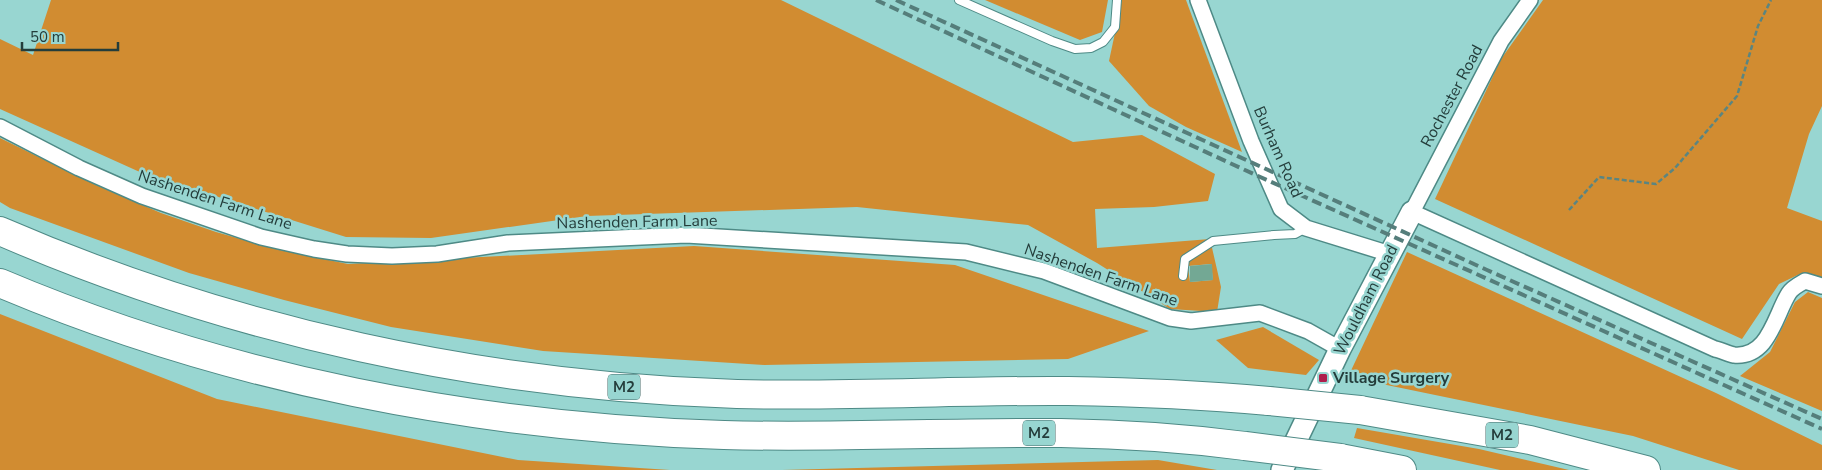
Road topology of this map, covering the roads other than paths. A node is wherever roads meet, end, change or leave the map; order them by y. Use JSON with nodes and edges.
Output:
{"nodes":[{"id":1,"x":959,"y":0,"type":"edge"},
{"id":2,"x":1117,"y":0,"type":"edge"},
{"id":3,"x":1198,"y":0,"type":"edge"},
{"id":4,"x":1530,"y":0,"type":"edge"},
{"id":5,"x":0,"y":127,"type":"edge"},
{"id":6,"x":1412,"y":212,"type":"junction"},
{"id":7,"x":1306,"y":228,"type":"junction"},
{"id":8,"x":0,"y":231,"type":"edge"},
{"id":9,"x":1390,"y":254,"type":"junction"},
{"id":10,"x":1183,"y":276,"type":"dead end"},
{"id":11,"x":0,"y":283,"type":"edge"},
{"id":12,"x":1822,"y":286,"type":"edge"},
{"id":13,"x":1340,"y":350,"type":"junction"},
{"id":14,"x":1644,"y":469,"type":"edge"},
{"id":15,"x":1282,"y":470,"type":"edge"},
{"id":16,"x":1402,"y":470,"type":"edge"}],
"edges":[{"from":1,"to":2,"type":"lane"},
{"from":3,"to":7,"type":"street","name":"Burham Road"},
{"from":4,"to":6,"type":"street","name":"Rochester Road"},
{"from":5,"to":13,"type":"street","name":"Nashenden Farm Lane"},
{"from":6,"to":9,"type":"street","name":"Wouldham Road"},
{"from":6,"to":12,"type":"street"},
{"from":7,"to":9,"type":"street","name":"Burham Road"},
{"from":7,"to":10,"type":"lane"},
{"from":8,"to":14,"type":"highway","number":"M2","bridge":true},
{"from":9,"to":13,"type":"street","name":"Wouldham Road"},
{"from":11,"to":16,"type":"highway","number":"M2","bridge":true},
{"from":13,"to":15,"type":"street","name":"Wouldham Road"}]}
